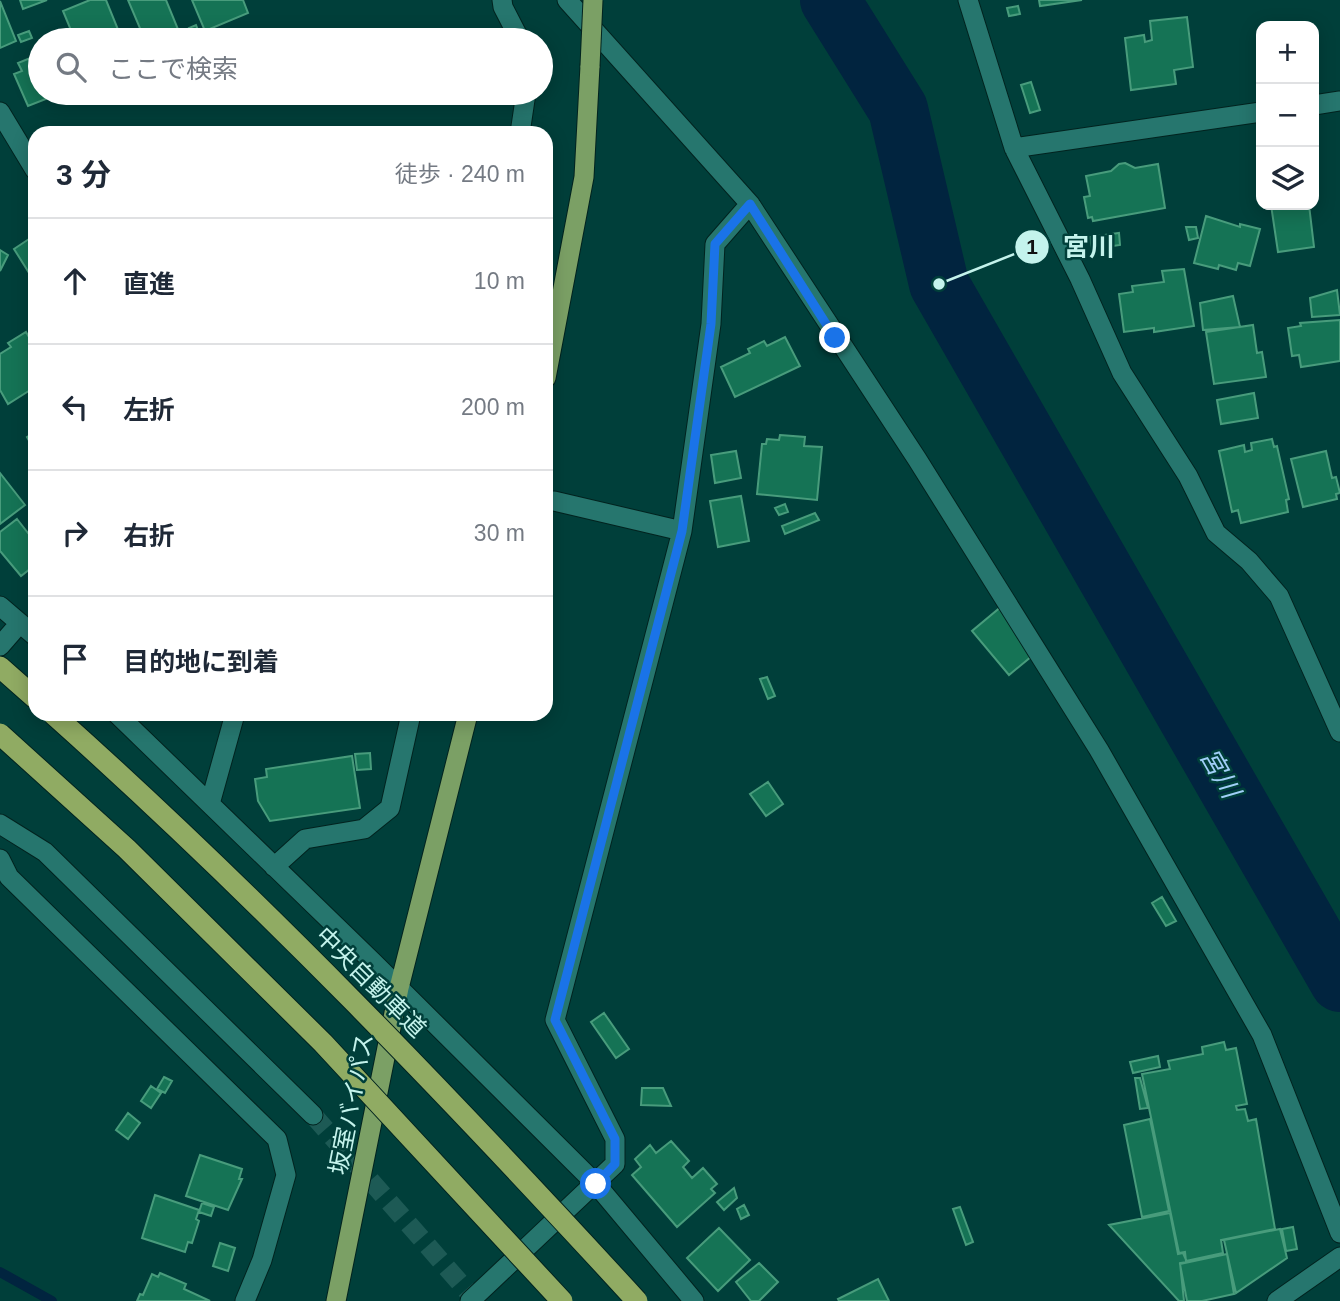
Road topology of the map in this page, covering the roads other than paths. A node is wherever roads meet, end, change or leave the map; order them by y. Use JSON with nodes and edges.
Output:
{"nodes":[{"id":1,"x":502,"y":0,"type":"edge"},
{"id":2,"x":567,"y":0,"type":"edge"},
{"id":3,"x":593,"y":0,"type":"edge"},
{"id":4,"x":968,"y":0,"type":"edge"},
{"id":5,"x":514,"y":28,"type":"edge"},
{"id":6,"x":1340,"y":101,"type":"edge"},
{"id":7,"x":1319,"y":104,"type":"edge"},
{"id":8,"x":524,"y":105,"type":"edge"},
{"id":9,"x":0,"y":112,"type":"edge"},
{"id":10,"x":1256,"y":114,"type":"edge"},
{"id":11,"x":521,"y":126,"type":"edge"},
{"id":12,"x":1014,"y":148,"type":"junction"},
{"id":13,"x":28,"y":158,"type":"edge"},
{"id":14,"x":750,"y":204,"type":"junction"},
{"id":15,"x":553,"y":341,"type":"edge"},
{"id":16,"x":554,"y":501,"type":"dead end"},
{"id":17,"x":682,"y":531,"type":"junction"},
{"id":18,"x":0,"y":606,"type":"edge"},
{"id":19,"x":20,"y":623,"type":"junction"},
{"id":20,"x":28,"y":630,"type":"edge"},
{"id":21,"x":0,"y":646,"type":"edge"},
{"id":22,"x":0,"y":667,"type":"edge"},
{"id":23,"x":28,"y":692,"type":"edge"},
{"id":24,"x":61,"y":721,"type":"edge"},
{"id":25,"x":124,"y":721,"type":"edge"},
{"id":26,"x":233,"y":721,"type":"edge"},
{"id":27,"x":409,"y":721,"type":"edge"},
{"id":28,"x":466,"y":721,"type":"edge"},
{"id":29,"x":1340,"y":732,"type":"edge"},
{"id":30,"x":0,"y":733,"type":"edge"},
{"id":31,"x":210,"y":804,"type":"junction"},
{"id":32,"x":0,"y":824,"type":"edge"},
{"id":33,"x":0,"y":859,"type":"edge"},
{"id":34,"x":274,"y":867,"type":"junction"},
{"id":35,"x":399,"y":988,"type":"junction"},
{"id":36,"x":313,"y":1115,"type":"tunnel mouth"},
{"id":37,"x":596,"y":1184,"type":"junction"},
{"id":38,"x":1340,"y":1233,"type":"edge"},
{"id":39,"x":1340,"y":1256,"type":"edge"},
{"id":40,"x":245,"y":1301,"type":"edge"},
{"id":41,"x":336,"y":1301,"type":"edge"},
{"id":42,"x":471,"y":1301,"type":"edge"},
{"id":43,"x":562,"y":1301,"type":"edge"},
{"id":44,"x":637,"y":1301,"type":"edge"},
{"id":45,"x":694,"y":1301,"type":"edge"},
{"id":46,"x":1278,"y":1301,"type":"edge"}],
"edges":[{"from":1,"to":5,"type":"street"},
{"from":2,"to":14,"type":"street"},
{"from":3,"to":15,"type":"highway","bridge":true},
{"from":4,"to":12,"type":"street"},
{"from":6,"to":7,"type":"street"},
{"from":8,"to":11,"type":"street"},
{"from":9,"to":13,"type":"street"},
{"from":10,"to":12,"type":"street"},
{"from":12,"to":29,"type":"street"},
{"from":14,"to":17,"type":"street"},
{"from":14,"to":38,"type":"street"},
{"from":16,"to":17,"type":"street"},
{"from":17,"to":37,"type":"street"},
{"from":18,"to":19,"type":"street"},
{"from":19,"to":20,"type":"street"},
{"from":19,"to":21,"type":"street"},
{"from":22,"to":23,"type":"highway"},
{"from":24,"to":44,"type":"highway","name":"中央自動車道","bridge":true},
{"from":25,"to":31,"type":"street"},
{"from":26,"to":31,"type":"street"},
{"from":27,"to":34,"type":"street"},
{"from":28,"to":35,"type":"highway","name":"坂室バイパス"},
{"from":30,"to":43,"type":"highway","bridge":true},
{"from":31,"to":34,"type":"street"},
{"from":32,"to":36,"type":"street"},
{"from":33,"to":40,"type":"street"},
{"from":34,"to":35,"type":"street"},
{"from":35,"to":37,"type":"street"},
{"from":35,"to":41,"type":"highway","name":"坂室バイパス"},
{"from":37,"to":42,"type":"street"},
{"from":37,"to":45,"type":"street"},
{"from":39,"to":46,"type":"street"}]}
